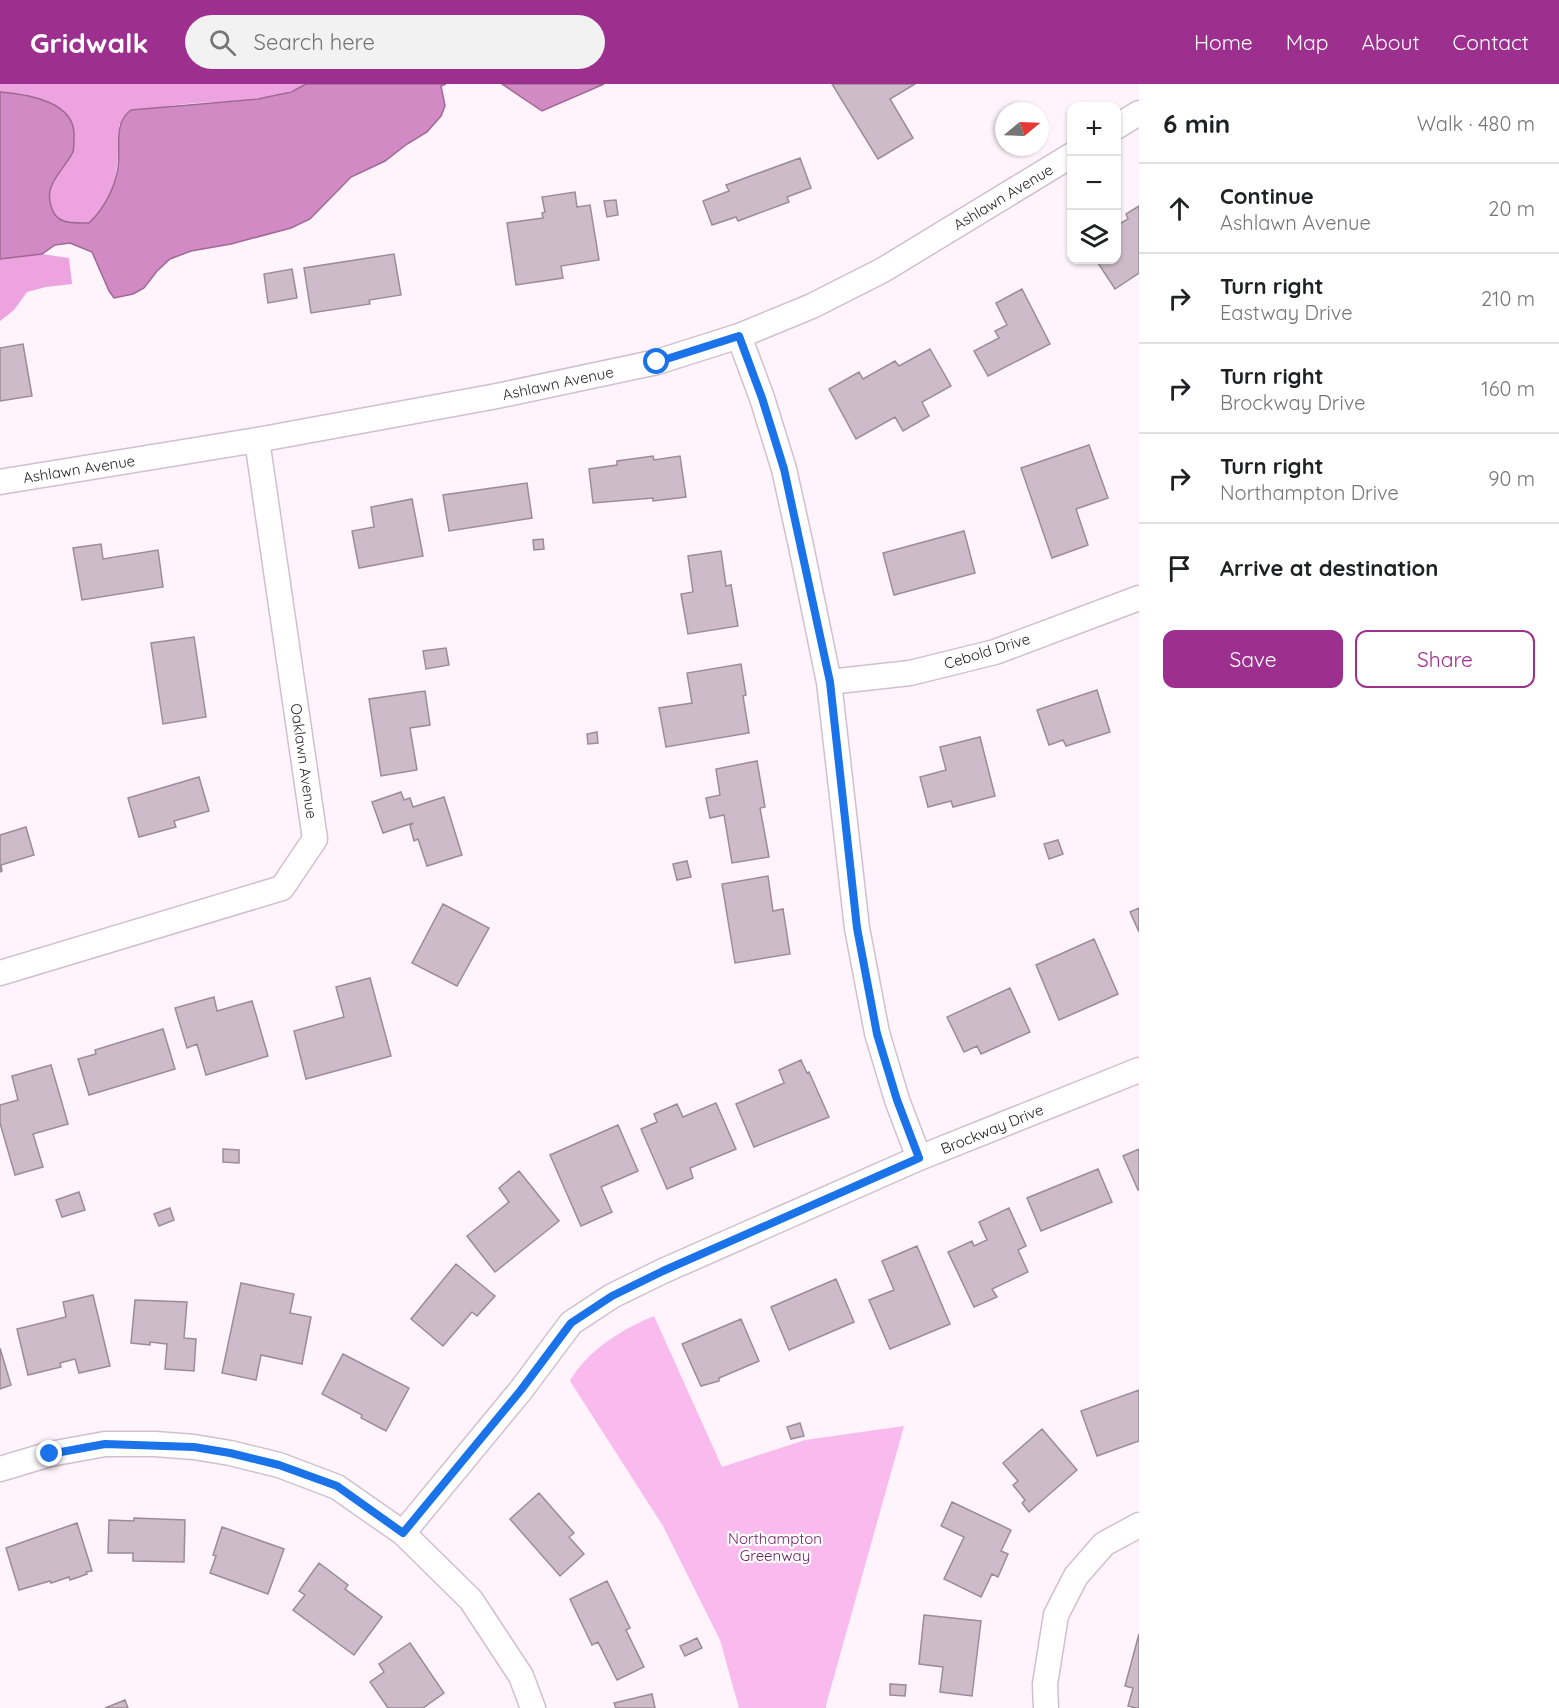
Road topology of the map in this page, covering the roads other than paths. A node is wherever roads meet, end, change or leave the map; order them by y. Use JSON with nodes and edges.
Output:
{"nodes":[{"id":1,"x":1139,"y":113,"type":"edge"},
{"id":2,"x":1121,"y":124,"type":"edge"},
{"id":3,"x":1069,"y":156,"type":"edge"},
{"id":4,"x":739,"y":336,"type":"junction"},
{"id":5,"x":257,"y":440,"type":"junction"},
{"id":6,"x":0,"y":482,"type":"edge"},
{"id":7,"x":1139,"y":598,"type":"edge"},
{"id":8,"x":830,"y":682,"type":"junction"},
{"id":9,"x":0,"y":974,"type":"edge"},
{"id":10,"x":1139,"y":1070,"type":"edge"},
{"id":11,"x":919,"y":1158,"type":"junction"},
{"id":12,"x":0,"y":1469,"type":"edge"},
{"id":13,"x":1139,"y":1525,"type":"edge"},
{"id":14,"x":403,"y":1533,"type":"junction"},
{"id":15,"x":533,"y":1708,"type":"edge"},
{"id":16,"x":1046,"y":1708,"type":"edge"}],
"edges":[{"from":1,"to":2,"type":"street"},
{"from":3,"to":4,"type":"street","name":"Ashlawn Avenue"},
{"from":4,"to":5,"type":"street","name":"Ashlawn Avenue"},
{"from":4,"to":8,"type":"street"},
{"from":5,"to":6,"type":"street","name":"Ashlawn Avenue"},
{"from":5,"to":9,"type":"street","name":"Oaklawn Avenue"},
{"from":7,"to":8,"type":"street","name":"Cebold Drive"},
{"from":8,"to":11,"type":"street"},
{"from":10,"to":11,"type":"street","name":"Brockway Drive"},
{"from":11,"to":14,"type":"street","name":"Brockway Drive"},
{"from":12,"to":14,"type":"street"},
{"from":13,"to":16,"type":"street"},
{"from":14,"to":15,"type":"street"}]}
